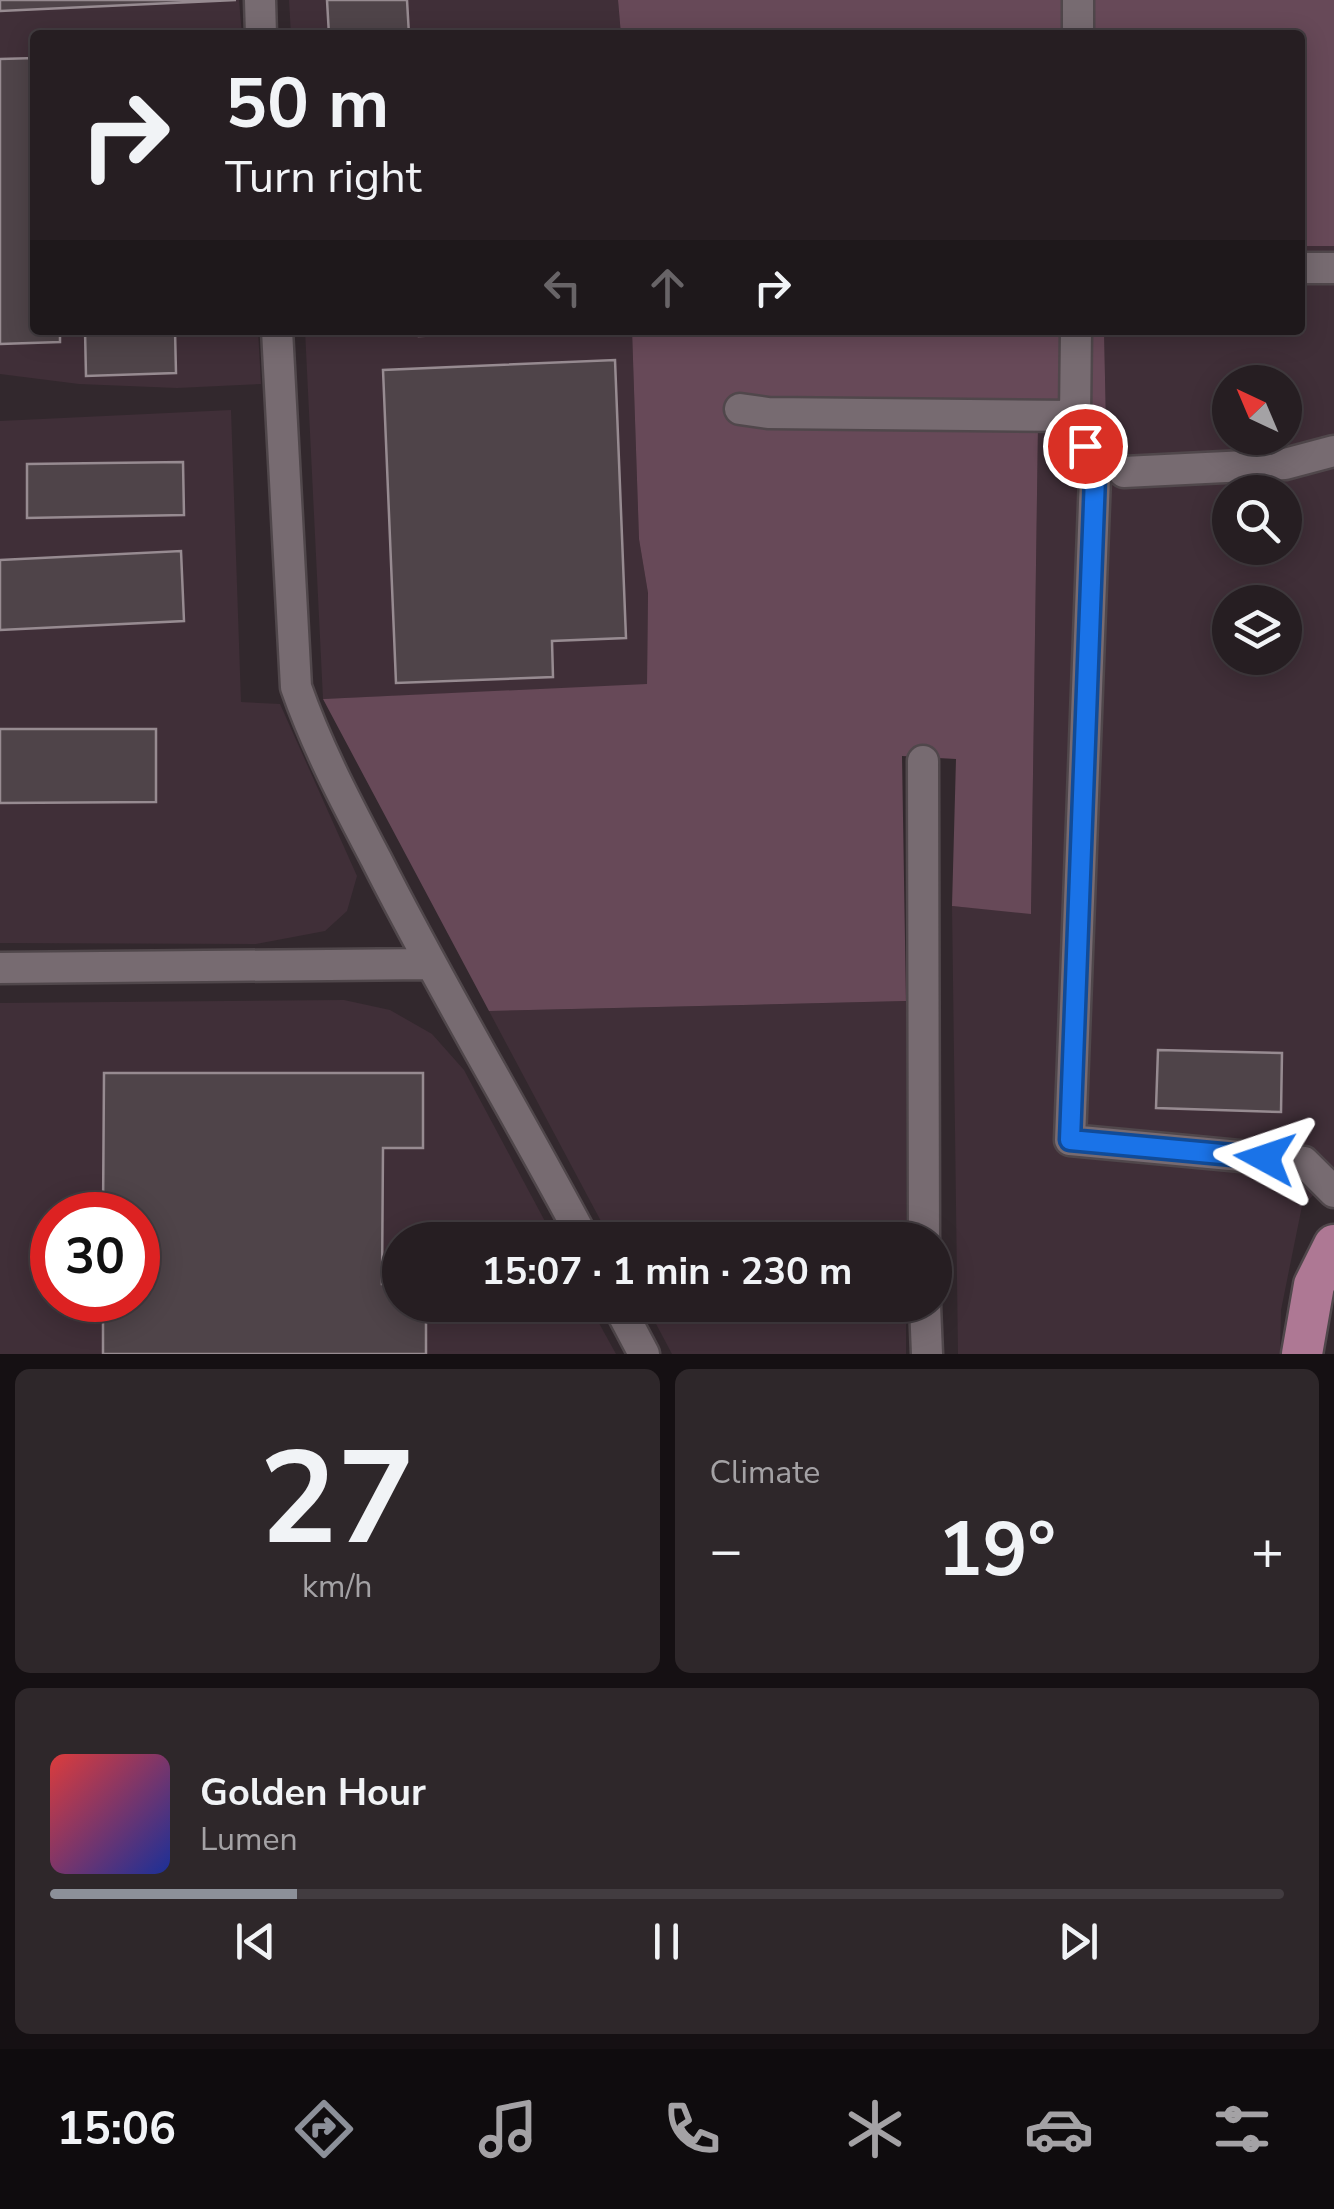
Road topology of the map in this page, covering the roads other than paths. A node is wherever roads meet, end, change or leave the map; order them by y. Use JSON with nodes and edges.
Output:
{"nodes":[{"id":1,"x":260,"y":0,"type":"edge"},
{"id":2,"x":1078,"y":0,"type":"edge"},
{"id":3,"x":262,"y":30,"type":"edge"},
{"id":4,"x":1078,"y":30,"type":"edge"},
{"id":5,"x":1305,"y":268,"type":"edge"},
{"id":6,"x":1334,"y":268,"type":"edge"},
{"id":7,"x":277,"y":335,"type":"edge"},
{"id":8,"x":1076,"y":335,"type":"edge"},
{"id":9,"x":740,"y":409,"type":"dead end"},
{"id":10,"x":1075,"y":416,"type":"junction"},
{"id":11,"x":1334,"y":451,"type":"edge"},
{"id":12,"x":1124,"y":472,"type":"dead end"},
{"id":13,"x":924,"y":760,"type":"dead end"},
{"id":14,"x":429,"y":964,"type":"junction"},
{"id":15,"x":0,"y":968,"type":"edge"},
{"id":16,"x":1334,"y":1192,"type":"edge"},
{"id":17,"x":574,"y":1222,"type":"edge"},
{"id":18,"x":924,"y":1222,"type":"edge"},
{"id":19,"x":1334,"y":1245,"type":"edge"},
{"id":20,"x":627,"y":1322,"type":"edge"},
{"id":21,"x":926,"y":1322,"type":"edge"},
{"id":22,"x":644,"y":1354,"type":"edge"},
{"id":23,"x":927,"y":1354,"type":"edge"},
{"id":24,"x":1302,"y":1354,"type":"edge"}],
"edges":[{"from":1,"to":3,"type":"street"},
{"from":2,"to":4,"type":"street"},
{"from":5,"to":6,"type":"street"},
{"from":7,"to":14,"type":"street"},
{"from":8,"to":10,"type":"street"},
{"from":9,"to":10,"type":"street"},
{"from":10,"to":16,"type":"street"},
{"from":11,"to":12,"type":"street"},
{"from":13,"to":18,"type":"street"},
{"from":14,"to":15,"type":"street"},
{"from":14,"to":17,"type":"street"},
{"from":19,"to":24,"type":"main road"},
{"from":20,"to":22,"type":"street"},
{"from":21,"to":23,"type":"street"}]}
